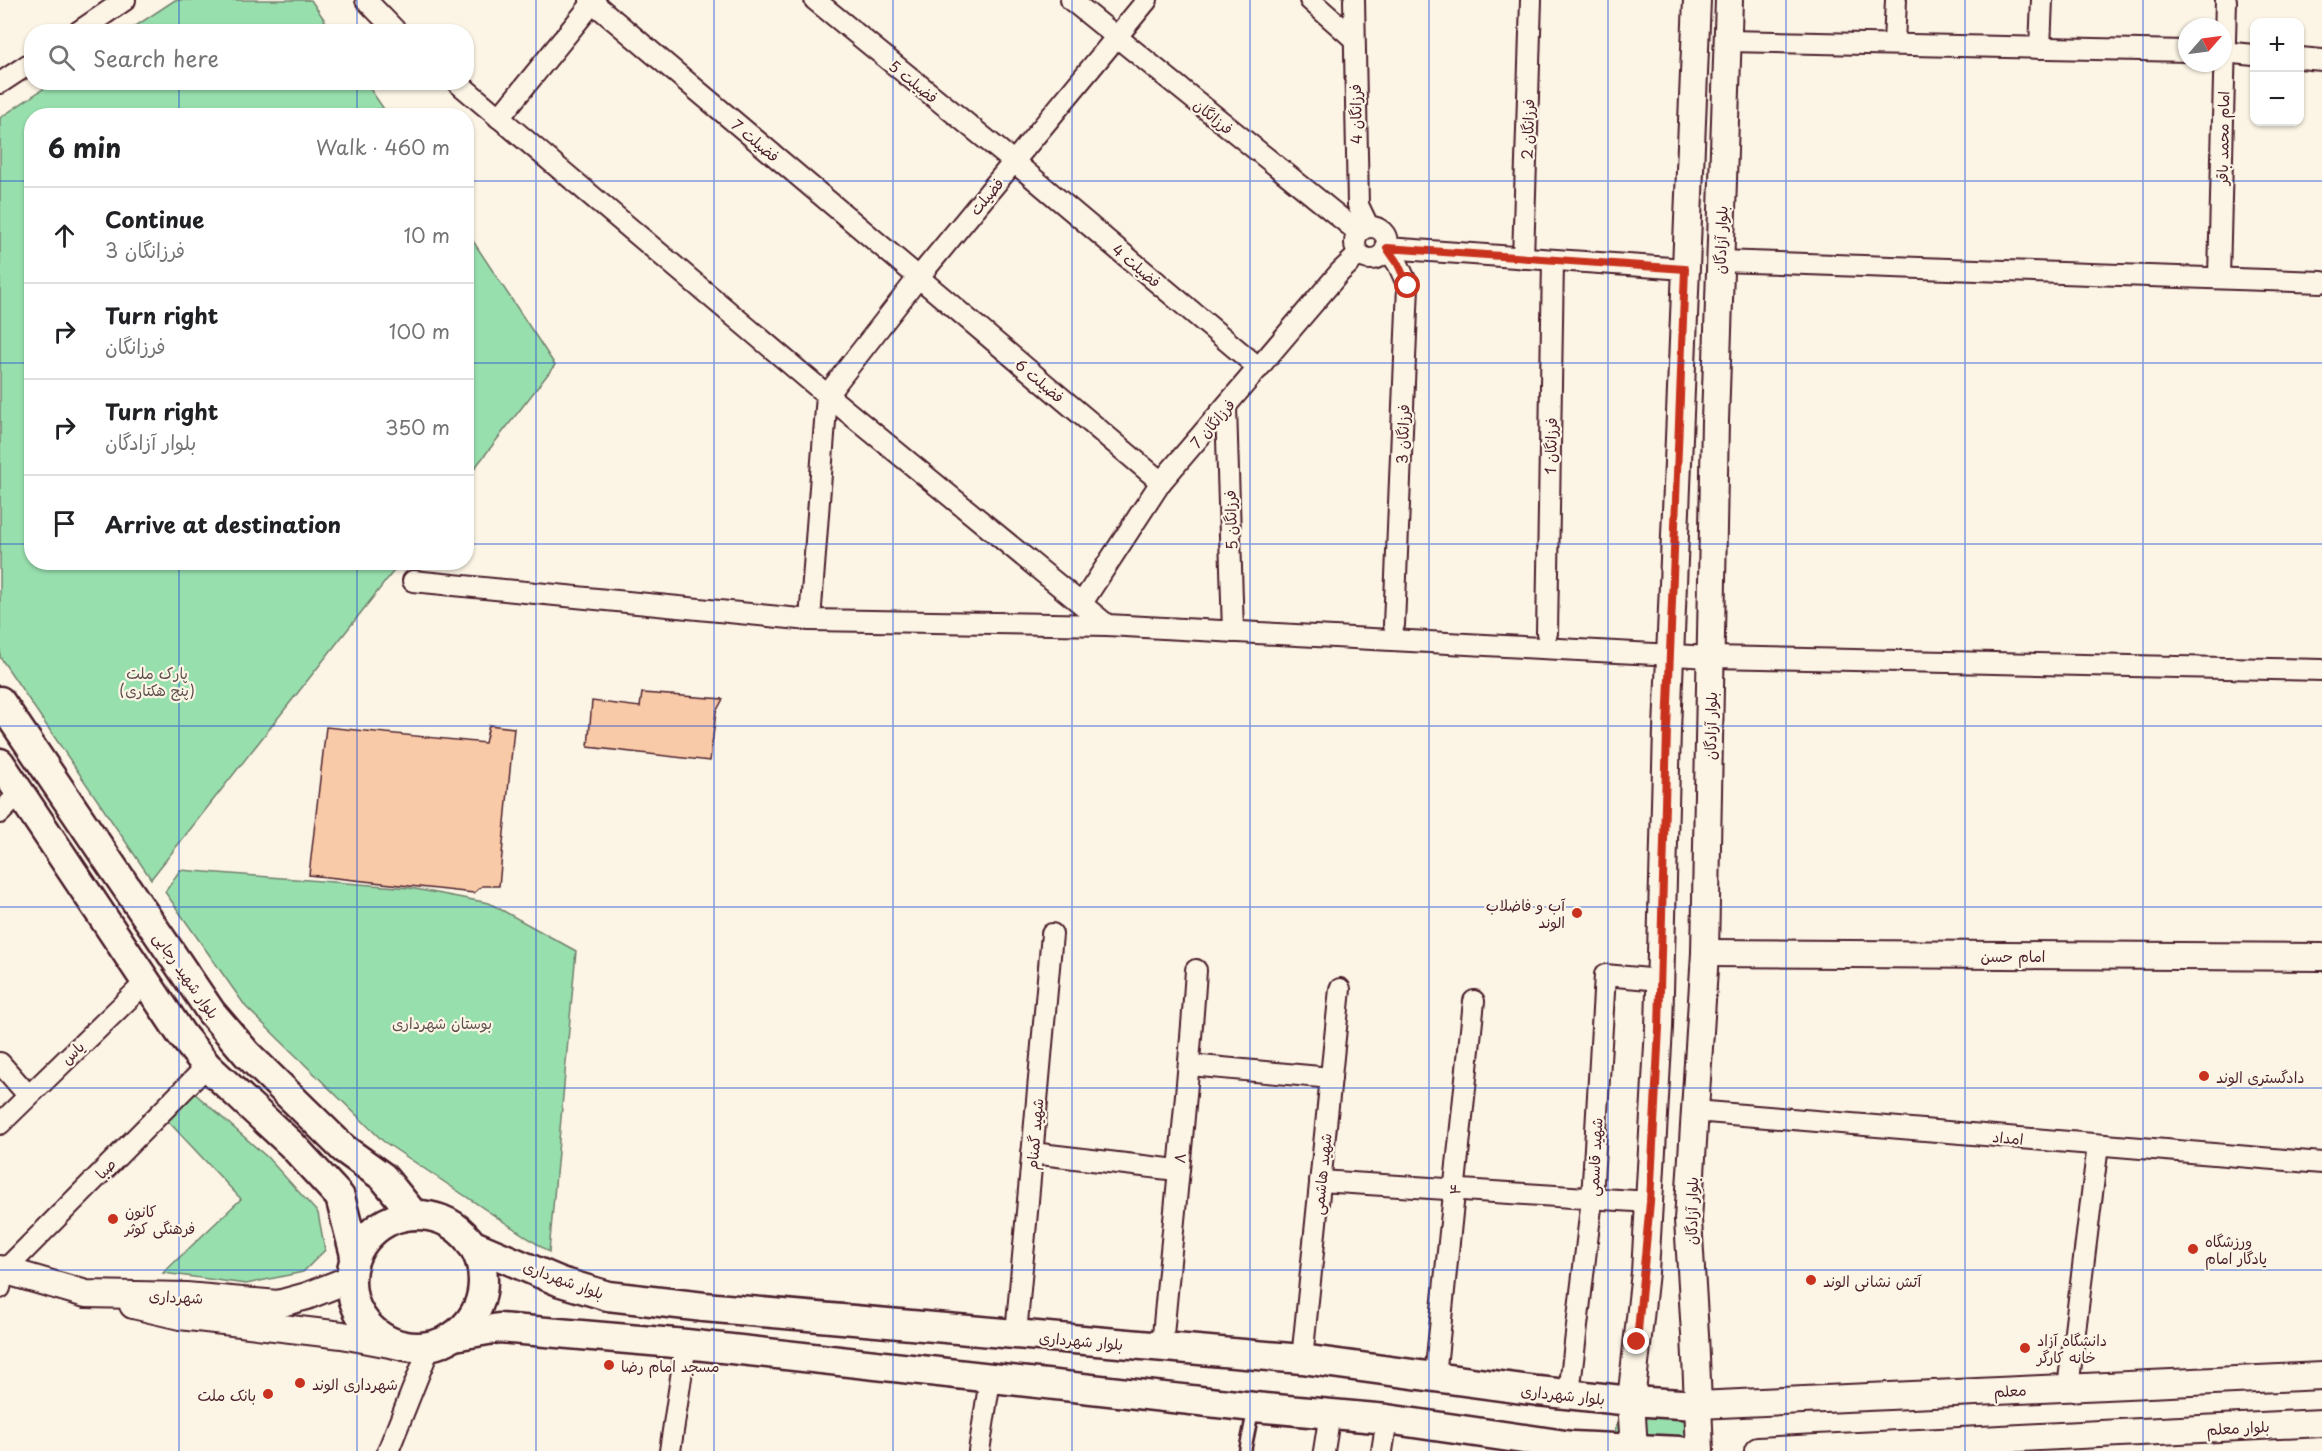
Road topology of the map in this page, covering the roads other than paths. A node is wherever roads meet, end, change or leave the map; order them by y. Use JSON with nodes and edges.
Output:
{"nodes":[{"id":1,"x":125,"y":0,"type":"edge"},
{"id":2,"x":366,"y":0,"type":"edge"},
{"id":3,"x":814,"y":0,"type":"edge"},
{"id":4,"x":1071,"y":0,"type":"edge"},
{"id":5,"x":1147,"y":0,"type":"edge"},
{"id":6,"x":1310,"y":0,"type":"edge"},
{"id":7,"x":1354,"y":0,"type":"edge"},
{"id":8,"x":1531,"y":0,"type":"edge"},
{"id":9,"x":1697,"y":0,"type":"edge"},
{"id":10,"x":1729,"y":0,"type":"edge"},
{"id":11,"x":1896,"y":0,"type":"edge"},
{"id":12,"x":2042,"y":0,"type":"edge"},
{"id":13,"x":2226,"y":0,"type":"edge"},
{"id":14,"x":593,"y":1,"type":"edge"},
{"id":15,"x":2225,"y":18,"type":"edge"},
{"id":16,"x":90,"y":24,"type":"edge"},
{"id":17,"x":389,"y":24,"type":"edge"},
{"id":18,"x":1115,"y":36,"type":"junction"},
{"id":19,"x":1353,"y":38,"type":"junction"},
{"id":20,"x":1728,"y":40,"type":"junction"},
{"id":21,"x":1894,"y":43,"type":"junction"},
{"id":22,"x":2040,"y":48,"type":"junction"},
{"id":23,"x":2178,"y":51,"type":"edge"},
{"id":24,"x":2232,"y":53,"type":"edge"},
{"id":25,"x":2250,"y":55,"type":"edge"},
{"id":26,"x":2304,"y":58,"type":"edge"},
{"id":27,"x":2322,"y":60,"type":"edge"},
{"id":28,"x":24,"y":67,"type":"edge"},
{"id":29,"x":2224,"y":72,"type":"edge"},
{"id":30,"x":0,"y":83,"type":"edge"},
{"id":31,"x":466,"y":90,"type":"edge"},
{"id":32,"x":499,"y":118,"type":"junction"},
{"id":33,"x":1014,"y":162,"type":"junction"},
{"id":34,"x":1363,"y":229,"type":"junction"},
{"id":35,"x":1387,"y":248,"type":"junction"},
{"id":36,"x":1359,"y":254,"type":"junction"},
{"id":37,"x":1523,"y":258,"type":"junction"},
{"id":38,"x":1553,"y":260,"type":"junction"},
{"id":39,"x":1720,"y":261,"type":"junction"},
{"id":40,"x":1685,"y":269,"type":"junction"},
{"id":41,"x":2219,"y":277,"type":"junction"},
{"id":42,"x":918,"y":278,"type":"junction"},
{"id":43,"x":2322,"y":282,"type":"edge"},
{"id":44,"x":1259,"y":368,"type":"junction"},
{"id":45,"x":827,"y":394,"type":"junction"},
{"id":46,"x":1226,"y":407,"type":"junction"},
{"id":47,"x":1161,"y":482,"type":"junction"},
{"id":48,"x":413,"y":581,"type":"dead end"},
{"id":49,"x":1082,"y":603,"type":"junction"},
{"id":50,"x":810,"y":620,"type":"junction"},
{"id":51,"x":1107,"y":625,"type":"junction"},
{"id":52,"x":1394,"y":625,"type":"dead end"},
{"id":53,"x":1233,"y":632,"type":"junction"},
{"id":54,"x":1547,"y":633,"type":"dead end"},
{"id":55,"x":1670,"y":655,"type":"junction"},
{"id":56,"x":1711,"y":657,"type":"junction"},
{"id":57,"x":2322,"y":670,"type":"edge"},
{"id":58,"x":0,"y":701,"type":"edge"},
{"id":59,"x":0,"y":763,"type":"edge"},
{"id":60,"x":20,"y":793,"type":"junction"},
{"id":61,"x":0,"y":813,"type":"edge"},
{"id":62,"x":1052,"y":934,"type":"dead end"},
{"id":63,"x":1705,"y":953,"type":"junction"},
{"id":64,"x":2322,"y":957,"type":"edge"},
{"id":65,"x":1196,"y":970,"type":"dead end"},
{"id":66,"x":1660,"y":980,"type":"junction"},
{"id":67,"x":146,"y":982,"type":"junction"},
{"id":68,"x":1340,"y":989,"type":"dead end"},
{"id":69,"x":1474,"y":1001,"type":"dead end"},
{"id":70,"x":0,"y":1063,"type":"edge"},
{"id":71,"x":1190,"y":1065,"type":"junction"},
{"id":72,"x":207,"y":1066,"type":"junction"},
{"id":73,"x":1331,"y":1078,"type":"junction"},
{"id":74,"x":28,"y":1095,"type":"junction"},
{"id":75,"x":1695,"y":1111,"type":"junction"},
{"id":76,"x":0,"y":1124,"type":"edge"},
{"id":77,"x":2098,"y":1144,"type":"junction"},
{"id":78,"x":1032,"y":1153,"type":"junction"},
{"id":79,"x":2322,"y":1163,"type":"edge"},
{"id":80,"x":1177,"y":1170,"type":"junction"},
{"id":81,"x":1320,"y":1181,"type":"junction"},
{"id":82,"x":1454,"y":1190,"type":"junction"},
{"id":83,"x":1592,"y":1199,"type":"junction"},
{"id":84,"x":1650,"y":1202,"type":"junction"},
{"id":85,"x":414,"y":1215,"type":"junction"},
{"id":86,"x":471,"y":1244,"type":"junction"},
{"id":87,"x":353,"y":1267,"type":"junction"},
{"id":88,"x":1,"y":1276,"type":"edge"},
{"id":89,"x":86,"y":1294,"type":"junction"},
{"id":90,"x":1016,"y":1334,"type":"junction"},
{"id":91,"x":430,"y":1343,"type":"junction"},
{"id":92,"x":686,"y":1344,"type":"junction"},
{"id":93,"x":1162,"y":1347,"type":"junction"},
{"id":94,"x":1302,"y":1359,"type":"junction"},
{"id":95,"x":2322,"y":1376,"type":"edge"},
{"id":96,"x":1435,"y":1377,"type":"junction"},
{"id":97,"x":990,"y":1379,"type":"junction"},
{"id":98,"x":2068,"y":1388,"type":"junction"},
{"id":99,"x":1569,"y":1394,"type":"junction"},
{"id":100,"x":1631,"y":1401,"type":"junction"},
{"id":101,"x":1698,"y":1405,"type":"junction"},
{"id":102,"x":1254,"y":1407,"type":"junction"},
{"id":103,"x":1330,"y":1413,"type":"junction"},
{"id":104,"x":1387,"y":1419,"type":"junction"},
{"id":105,"x":2322,"y":1423,"type":"edge"},
{"id":106,"x":1634,"y":1450,"type":"edge"},
{"id":107,"x":388,"y":1451,"type":"edge"},
{"id":108,"x":670,"y":1451,"type":"edge"},
{"id":109,"x":979,"y":1451,"type":"edge"},
{"id":110,"x":1245,"y":1451,"type":"edge"},
{"id":111,"x":1324,"y":1451,"type":"edge"},
{"id":112,"x":1382,"y":1451,"type":"edge"},
{"id":113,"x":1680,"y":1451,"type":"edge"},
{"id":114,"x":1700,"y":1451,"type":"edge"},
{"id":115,"x":1758,"y":1451,"type":"edge"}],
"edges":[{"from":1,"to":16,"type":"street"},
{"from":2,"to":17,"type":"street"},
{"from":3,"to":33,"type":"street","name":"فضیلت 5"},
{"from":4,"to":18,"type":"street","name":"فرزانگان"},
{"from":5,"to":18,"type":"street","name":"فضیلت"},
{"from":6,"to":19,"type":"street"},
{"from":7,"to":19,"type":"street","name":"فرزانگان 4"},
{"from":8,"to":37,"type":"street","name":"فرزانگان 2"},
{"from":9,"to":40,"type":"street"},
{"from":10,"to":20,"type":"street","name":"بلوار آزادگان"},
{"from":11,"to":21,"type":"street"},
{"from":12,"to":22,"type":"street"},
{"from":13,"to":15,"type":"street","name":"امام محمد باقر"},
{"from":14,"to":32,"type":"street"},
{"from":14,"to":42,"type":"street","name":"فضیلت 7"},
{"from":18,"to":33,"type":"street","name":"فضیلت"},
{"from":18,"to":34,"type":"street","name":"فرزانگان"},
{"from":19,"to":34,"type":"street","name":"فرزانگان 4"},
{"from":20,"to":21,"type":"street"},
{"from":20,"to":39,"type":"street","name":"بلوار آزادگان"},
{"from":21,"to":22,"type":"street"},
{"from":22,"to":23,"type":"street"},
{"from":24,"to":25,"type":"street"},
{"from":26,"to":27,"type":"street"},
{"from":28,"to":30,"type":"street"},
{"from":29,"to":41,"type":"street","name":"امام محمد باقر"},
{"from":31,"to":32,"type":"street"},
{"from":32,"to":45,"type":"street"},
{"from":33,"to":42,"type":"street","name":"فضیلت"},
{"from":33,"to":44,"type":"street","name":"فضیلت 4"},
{"from":34,"to":35,"type":"street"},
{"from":34,"to":36,"type":"street"},
{"from":35,"to":36,"type":"street"},
{"from":35,"to":37,"type":"street"},
{"from":35,"to":52,"type":"street","name":"فرزانگان 3"},
{"from":36,"to":44,"type":"street","name":"فرزانگان 7"},
{"from":37,"to":38,"type":"street"},
{"from":38,"to":40,"type":"street"},
{"from":38,"to":54,"type":"street","name":"فرزانگان 1"},
{"from":39,"to":41,"type":"street"},
{"from":39,"to":56,"type":"street","name":"بلوار آزادگان"},
{"from":40,"to":55,"type":"street"},
{"from":41,"to":43,"type":"street"},
{"from":42,"to":45,"type":"street","name":"فضیلت"},
{"from":42,"to":47,"type":"street","name":"فضیلت 6"},
{"from":44,"to":46,"type":"street","name":"فرزانگان 7"},
{"from":45,"to":49,"type":"street"},
{"from":45,"to":50,"type":"street"},
{"from":46,"to":47,"type":"street","name":"فرزانگان 7"},
{"from":46,"to":53,"type":"street","name":"فرزانگان 5"},
{"from":47,"to":49,"type":"street","name":"فرزانگان 7"},
{"from":48,"to":50,"type":"street"},
{"from":49,"to":51,"type":"street"},
{"from":50,"to":51,"type":"street"},
{"from":51,"to":53,"type":"street"},
{"from":53,"to":55,"type":"street"},
{"from":55,"to":56,"type":"street"},
{"from":55,"to":66,"type":"street"},
{"from":56,"to":57,"type":"street"},
{"from":56,"to":63,"type":"street","name":"بلوار آزادگان"},
{"from":58,"to":85,"type":"main road","name":"بلوار شهید رجایی"},
{"from":59,"to":60,"type":"main road"},
{"from":60,"to":61,"type":"street"},
{"from":60,"to":67,"type":"main road"},
{"from":62,"to":78,"type":"street","name":"شهید گمنام"},
{"from":63,"to":64,"type":"street","name":"امام حسن"},
{"from":63,"to":75,"type":"street","name":"بلوار آزادگان"},
{"from":65,"to":71,"type":"street","name":"۸"},
{"from":66,"to":83,"type":"street","name":"شهید قاسمی"},
{"from":66,"to":84,"type":"street"},
{"from":67,"to":72,"type":"main road"},
{"from":67,"to":74,"type":"street","name":"یاس"},
{"from":68,"to":73,"type":"street","name":"شهید هاشمی"},
{"from":69,"to":82,"type":"street","name":"۴"},
{"from":70,"to":74,"type":"street"},
{"from":71,"to":73,"type":"street"},
{"from":71,"to":80,"type":"street","name":"۸"},
{"from":72,"to":87,"type":"main road"},
{"from":72,"to":88,"type":"street","name":"صبا"},
{"from":73,"to":81,"type":"street","name":"شهید هاشمی"},
{"from":74,"to":76,"type":"street","name":"یاس"},
{"from":75,"to":77,"type":"street","name":"امداد"},
{"from":75,"to":101,"type":"street","name":"بلوار آزادگان"},
{"from":77,"to":79,"type":"street","name":"امداد"},
{"from":77,"to":98,"type":"street"},
{"from":78,"to":80,"type":"street"},
{"from":78,"to":90,"type":"street","name":"شهید گمنام"},
{"from":80,"to":93,"type":"street","name":"۸"},
{"from":81,"to":82,"type":"street"},
{"from":81,"to":94,"type":"street","name":"شهید هاشمی"},
{"from":82,"to":83,"type":"street"},
{"from":82,"to":96,"type":"street","name":"۴"},
{"from":83,"to":84,"type":"street"},
{"from":83,"to":99,"type":"street","name":"شهید قاسمی"},
{"from":84,"to":100,"type":"street"},
{"from":85,"to":86,"type":"main road"},
{"from":85,"to":87,"type":"main road"},
{"from":86,"to":90,"type":"main road","name":"بلوار شهرداری"},
{"from":86,"to":91,"type":"main road"},
{"from":87,"to":89,"type":"street","name":"شهرداری"},
{"from":87,"to":91,"type":"main road"},
{"from":88,"to":89,"type":"street","name":"شهرداری"},
{"from":89,"to":91,"type":"street"},
{"from":90,"to":93,"type":"main road","name":"بلوار شهرداری"},
{"from":91,"to":92,"type":"main road"},
{"from":91,"to":107,"type":"street"},
{"from":92,"to":97,"type":"main road"},
{"from":92,"to":108,"type":"street"},
{"from":93,"to":94,"type":"main road","name":"بلوار شهرداری"},
{"from":94,"to":96,"type":"main road","name":"بلوار شهرداری"},
{"from":95,"to":98,"type":"street","name":"معلم"},
{"from":96,"to":99,"type":"main road","name":"بلوار شهرداری"},
{"from":97,"to":102,"type":"main road"},
{"from":97,"to":109,"type":"street"},
{"from":98,"to":101,"type":"street","name":"معلم"},
{"from":99,"to":100,"type":"main road","name":"بلوار شهرداری"},
{"from":100,"to":101,"type":"main road","name":"بلوار شهرداری"},
{"from":100,"to":106,"type":"street"},
{"from":101,"to":114,"type":"street","name":"بلوار آزادگان"},
{"from":102,"to":103,"type":"main road"},
{"from":102,"to":110,"type":"lane"},
{"from":103,"to":104,"type":"main road"},
{"from":103,"to":111,"type":"street"},
{"from":104,"to":106,"type":"main road"},
{"from":104,"to":112,"type":"street"},
{"from":105,"to":115,"type":"street","name":"بلوار معلم"},
{"from":106,"to":113,"type":"main road"}]}
